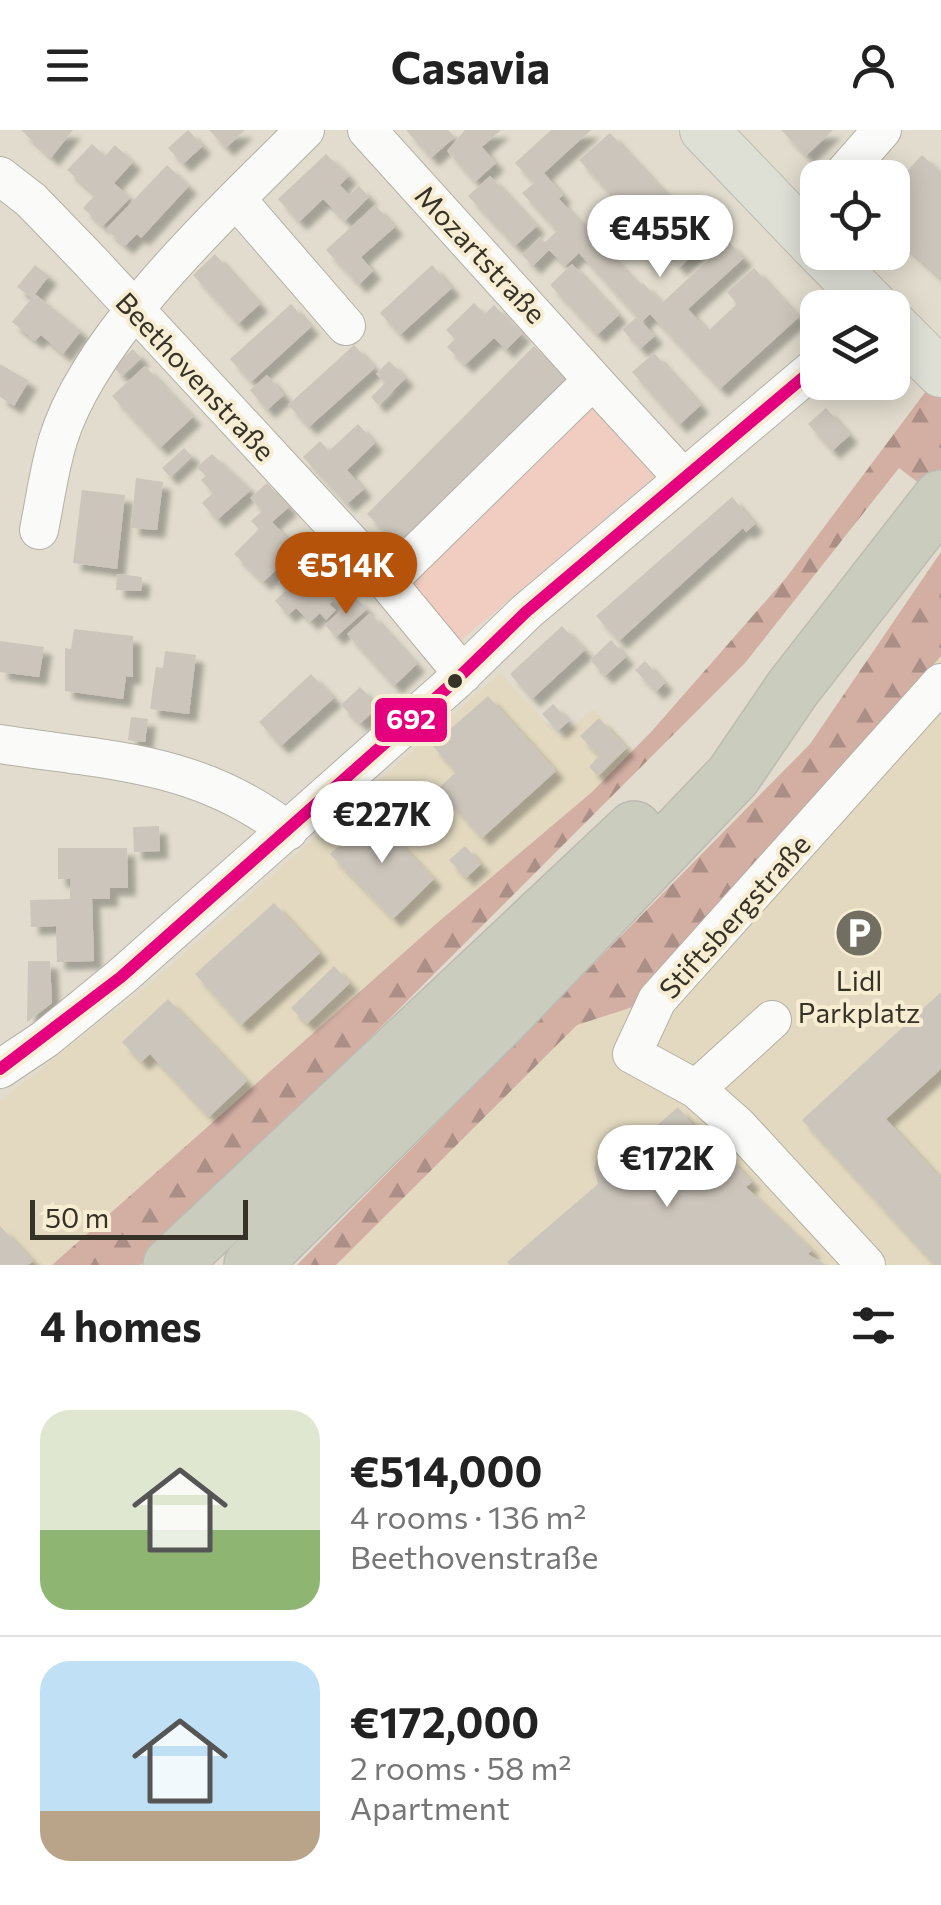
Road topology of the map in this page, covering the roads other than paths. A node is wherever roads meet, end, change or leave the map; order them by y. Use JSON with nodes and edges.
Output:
{"nodes":[{"id":1,"x":305,"y":130,"type":"edge"},
{"id":2,"x":367,"y":130,"type":"edge"},
{"id":3,"x":704,"y":130,"type":"edge"},
{"id":4,"x":882,"y":130,"type":"edge"},
{"id":5,"x":856,"y":160,"type":"edge"},
{"id":6,"x":0,"y":176,"type":"edge"},
{"id":7,"x":236,"y":200,"type":"junction"},
{"id":8,"x":800,"y":221,"type":"edge"},
{"id":9,"x":844,"y":270,"type":"edge"},
{"id":10,"x":861,"y":290,"type":"edge"},
{"id":11,"x":135,"y":311,"type":"junction"},
{"id":12,"x":346,"y":326,"type":"dead end"},
{"id":13,"x":910,"y":342,"type":"edge"},
{"id":14,"x":935,"y":367,"type":"edge"},
{"id":15,"x":594,"y":380,"type":"junction"},
{"id":16,"x":800,"y":380,"type":"edge"},
{"id":17,"x":684,"y":478,"type":"junction"},
{"id":18,"x":941,"y":498,"type":"edge"},
{"id":19,"x":38,"y":530,"type":"dead end"},
{"id":20,"x":386,"y":582,"type":"junction"},
{"id":21,"x":463,"y":674,"type":"junction"},
{"id":22,"x":941,"y":684,"type":"edge"},
{"id":23,"x":793,"y":688,"type":"junction"},
{"id":24,"x":0,"y":744,"type":"edge"},
{"id":25,"x":288,"y":831,"type":"junction"},
{"id":26,"x":772,"y":1020,"type":"dead end"},
{"id":27,"x":0,"y":1069,"type":"edge"},
{"id":28,"x":696,"y":1089,"type":"junction"},
{"id":29,"x":171,"y":1265,"type":"edge"},
{"id":30,"x":252,"y":1265,"type":"edge"},
{"id":31,"x":866,"y":1265,"type":"edge"}],
"edges":[{"from":1,"to":7,"type":"street"},
{"from":2,"to":15,"type":"street","name":"Mozartstraße"},
{"from":3,"to":8,"type":"main road"},
{"from":4,"to":5,"type":"street"},
{"from":6,"to":11,"type":"street","name":"Beethovenstraße"},
{"from":7,"to":11,"type":"street"},
{"from":7,"to":12,"type":"street"},
{"from":9,"to":10,"type":"main road"},
{"from":11,"to":19,"type":"street"},
{"from":11,"to":20,"type":"street","name":"Beethovenstraße"},
{"from":13,"to":14,"type":"main road"},
{"from":15,"to":17,"type":"street","name":"Mozartstraße"},
{"from":15,"to":20,"type":"street"},
{"from":16,"to":17,"type":"street"},
{"from":17,"to":21,"type":"street"},
{"from":18,"to":23,"type":"highway"},
{"from":20,"to":21,"type":"street","name":"Beethovenstraße"},
{"from":21,"to":25,"type":"street"},
{"from":22,"to":28,"type":"street","name":"Stiftsbergstraße"},
{"from":23,"to":29,"type":"highway"},
{"from":23,"to":30,"type":"highway"},
{"from":24,"to":25,"type":"street"},
{"from":25,"to":27,"type":"street"},
{"from":26,"to":28,"type":"street"},
{"from":28,"to":31,"type":"street","name":"Stiftsbergstraße"}]}
